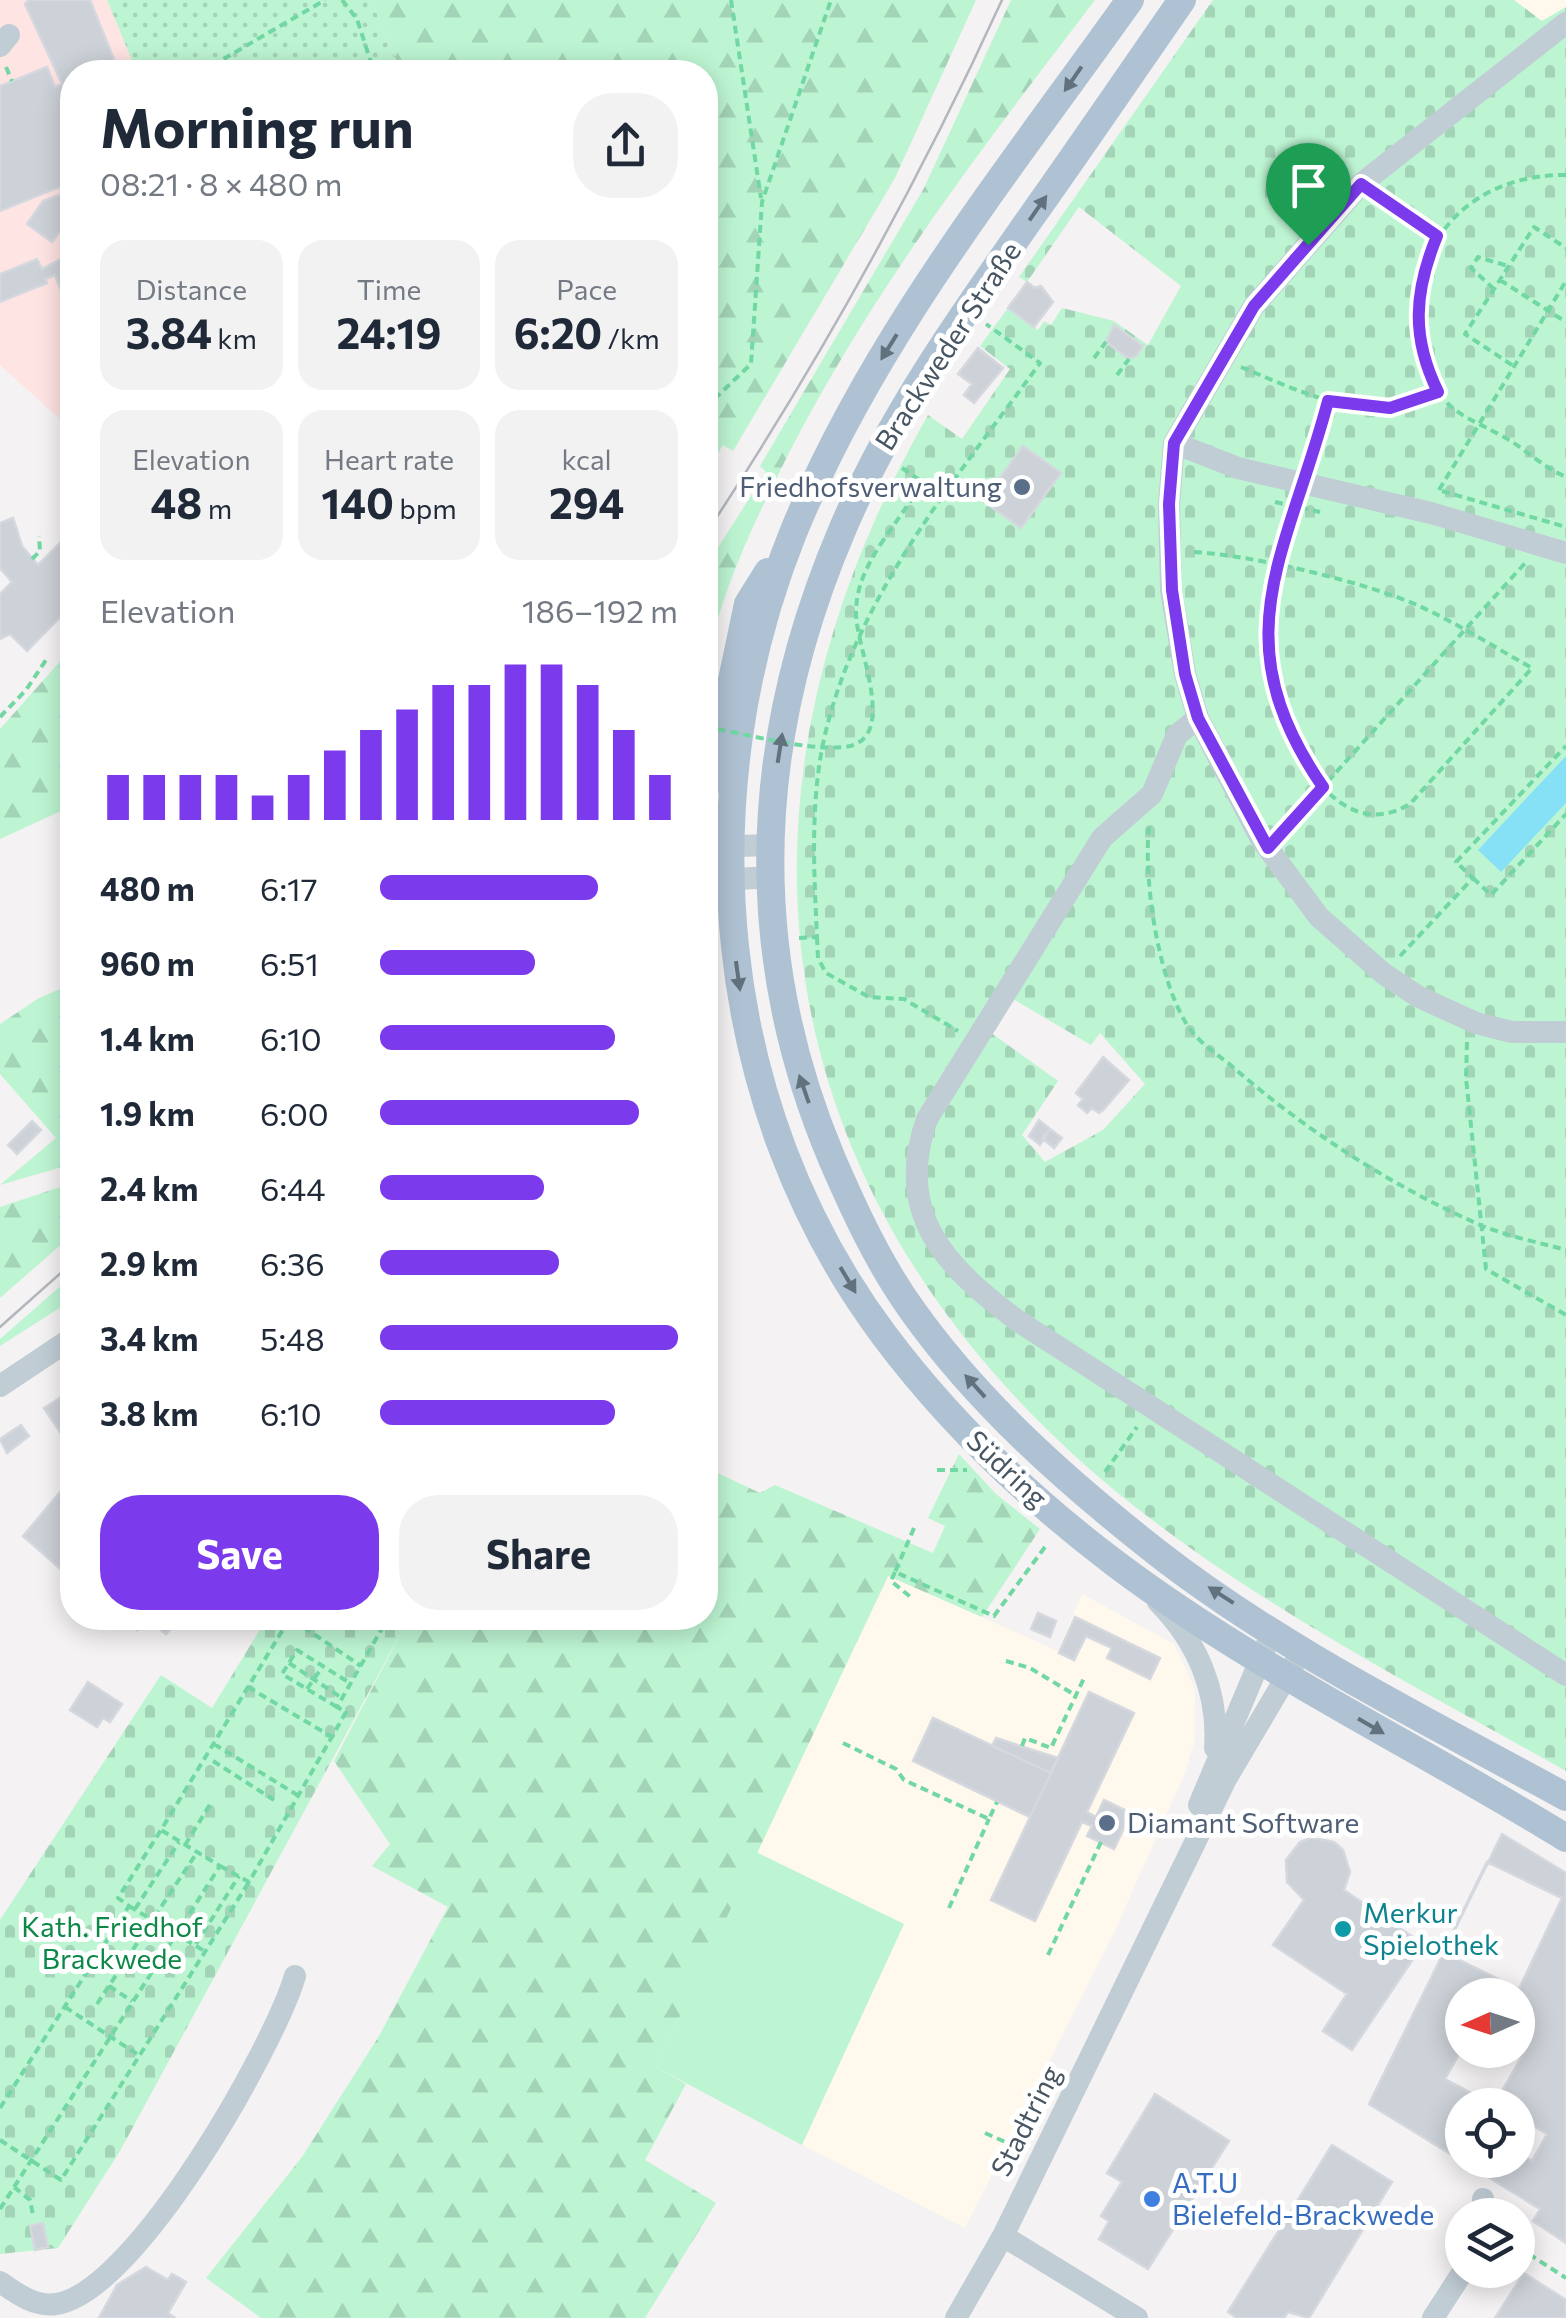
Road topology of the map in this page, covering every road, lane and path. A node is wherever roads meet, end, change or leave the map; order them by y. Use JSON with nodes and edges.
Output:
{"nodes":[{"id":1,"x":325,"y":0,"type":"edge"},
{"id":2,"x":342,"y":0,"type":"edge"},
{"id":3,"x":731,"y":0,"type":"edge"},
{"id":4,"x":831,"y":0,"type":"edge"},
{"id":5,"x":1130,"y":0,"type":"edge"},
{"id":6,"x":1182,"y":0,"type":"edge"},
{"id":7,"x":1566,"y":23,"type":"edge"},
{"id":8,"x":227,"y":60,"type":"edge"},
{"id":9,"x":370,"y":60,"type":"edge"},
{"id":10,"x":1566,"y":175,"type":"edge"},
{"id":11,"x":1361,"y":184,"type":"junction"},
{"id":12,"x":762,"y":202,"type":"junction"},
{"id":13,"x":1437,"y":236,"type":"junction"},
{"id":14,"x":1566,"y":248,"type":"edge"},
{"id":15,"x":1508,"y":267,"type":"junction"},
{"id":16,"x":1500,"y":280,"type":"junction"},
{"id":17,"x":1566,"y":280,"type":"edge"},
{"id":18,"x":1494,"y":289,"type":"junction"},
{"id":19,"x":1547,"y":310,"type":"junction"},
{"id":20,"x":1566,"y":322,"type":"edge"},
{"id":21,"x":985,"y":323,"type":"dead end"},
{"id":22,"x":1106,"y":342,"type":"dead end"},
{"id":23,"x":1094,"y":358,"type":"dead end"},
{"id":24,"x":1129,"y":359,"type":"dead end"},
{"id":25,"x":1223,"y":360,"type":"junction"},
{"id":26,"x":1512,"y":364,"type":"junction"},
{"id":27,"x":1117,"y":375,"type":"dead end"},
{"id":28,"x":1438,"y":392,"type":"junction"},
{"id":29,"x":718,"y":396,"type":"edge"},
{"id":30,"x":1328,"y":401,"type":"junction"},
{"id":31,"x":1478,"y":427,"type":"junction"},
{"id":32,"x":1174,"y":443,"type":"junction"},
{"id":33,"x":896,"y":464,"type":"dead end"},
{"id":34,"x":1566,"y":478,"type":"edge"},
{"id":35,"x":923,"y":483,"type":"junction"},
{"id":36,"x":1305,"y":486,"type":"junction"},
{"id":37,"x":1439,"y":490,"type":"dead end"},
{"id":38,"x":943,"y":496,"type":"junction"},
{"id":39,"x":793,"y":533,"type":"junction"},
{"id":40,"x":39,"y":536,"type":"dead end"},
{"id":41,"x":1533,"y":542,"type":"junction"},
{"id":42,"x":1170,"y":551,"type":"junction"},
{"id":43,"x":1566,"y":552,"type":"edge"},
{"id":44,"x":32,"y":559,"type":"dead end"},
{"id":45,"x":1279,"y":566,"type":"junction"},
{"id":46,"x":1466,"y":630,"type":"junction"},
{"id":47,"x":48,"y":657,"type":"dead end"},
{"id":48,"x":0,"y":718,"type":"edge"},
{"id":49,"x":1198,"y":718,"type":"junction"},
{"id":50,"x":718,"y":729,"type":"edge"},
{"id":51,"x":1566,"y":746,"type":"edge"},
{"id":52,"x":718,"y":747,"type":"edge"},
{"id":53,"x":1323,"y":787,"type":"junction"},
{"id":54,"x":1152,"y":794,"type":"junction"},
{"id":55,"x":1566,"y":814,"type":"edge"},
{"id":56,"x":718,"y":841,"type":"edge"},
{"id":57,"x":770,"y":845,"type":"junction"},
{"id":58,"x":718,"y":846,"type":"edge"},
{"id":59,"x":1268,"y":848,"type":"junction"},
{"id":60,"x":770,"y":878,"type":"junction"},
{"id":61,"x":1473,"y":878,"type":"junction"},
{"id":62,"x":718,"y":880,"type":"edge"},
{"id":63,"x":718,"y":884,"type":"edge"},
{"id":64,"x":817,"y":937,"type":"junction"},
{"id":65,"x":799,"y":938,"type":"dead end"},
{"id":66,"x":1384,"y":974,"type":"junction"},
{"id":67,"x":1476,"y":1023,"type":"junction"},
{"id":68,"x":1566,"y":1032,"type":"edge"},
{"id":69,"x":975,"y":1041,"type":"junction"},
{"id":70,"x":1481,"y":1225,"type":"junction"},
{"id":71,"x":1566,"y":1250,"type":"edge"},
{"id":72,"x":1566,"y":1315,"type":"edge"},
{"id":73,"x":60,"y":1346,"type":"edge"},
{"id":74,"x":0,"y":1386,"type":"edge"},
{"id":75,"x":1150,"y":1407,"type":"junction"},
{"id":76,"x":937,"y":1470,"type":"dead end"},
{"id":77,"x":977,"y":1470,"type":"dead end"},
{"id":78,"x":1105,"y":1472,"type":"dead end"},
{"id":79,"x":914,"y":1528,"type":"dead end"},
{"id":80,"x":1045,"y":1547,"type":"dead end"},
{"id":81,"x":1117,"y":1565,"type":"junction"},
{"id":82,"x":895,"y":1572,"type":"junction"},
{"id":83,"x":913,"y":1599,"type":"dead end"},
{"id":84,"x":283,"y":1630,"type":"edge"},
{"id":85,"x":308,"y":1630,"type":"edge"},
{"id":86,"x":381,"y":1630,"type":"edge"},
{"id":87,"x":1274,"y":1630,"type":"junction"},
{"id":88,"x":1303,"y":1649,"type":"junction"},
{"id":89,"x":1258,"y":1659,"type":"junction"},
{"id":90,"x":1006,"y":1660,"type":"dead end"},
{"id":91,"x":289,"y":1663,"type":"junction"},
{"id":92,"x":323,"y":1666,"type":"junction"},
{"id":93,"x":361,"y":1666,"type":"junction"},
{"id":94,"x":1566,"y":1675,"type":"edge"},
{"id":95,"x":1085,"y":1676,"type":"dead end"},
{"id":96,"x":1287,"y":1676,"type":"junction"},
{"id":97,"x":314,"y":1680,"type":"junction"},
{"id":98,"x":350,"y":1684,"type":"junction"},
{"id":99,"x":248,"y":1687,"type":"junction"},
{"id":100,"x":307,"y":1689,"type":"junction"},
{"id":101,"x":1076,"y":1696,"type":"junction"},
{"id":102,"x":342,"y":1698,"type":"junction"},
{"id":103,"x":337,"y":1708,"type":"junction"},
{"id":104,"x":332,"y":1737,"type":"junction"},
{"id":105,"x":843,"y":1743,"type":"dead end"},
{"id":106,"x":214,"y":1744,"type":"junction"},
{"id":107,"x":1022,"y":1746,"type":"dead end"},
{"id":108,"x":212,"y":1761,"type":"dead end"},
{"id":109,"x":251,"y":1767,"type":"junction"},
{"id":110,"x":1210,"y":1776,"type":"junction"},
{"id":111,"x":242,"y":1780,"type":"junction"},
{"id":112,"x":299,"y":1796,"type":"junction"},
{"id":113,"x":1566,"y":1797,"type":"edge"},
{"id":114,"x":274,"y":1800,"type":"dead end"},
{"id":115,"x":997,"y":1802,"type":"dead end"},
{"id":116,"x":211,"y":1803,"type":"dead end"},
{"id":117,"x":989,"y":1820,"type":"junction"},
{"id":118,"x":161,"y":1830,"type":"junction"},
{"id":119,"x":1566,"y":1838,"type":"edge"},
{"id":120,"x":179,"y":1841,"type":"junction"},
{"id":121,"x":1101,"y":1842,"type":"dead end"},
{"id":122,"x":185,"y":1844,"type":"junction"},
{"id":123,"x":198,"y":1852,"type":"junction"},
{"id":124,"x":220,"y":1866,"type":"junction"},
{"id":125,"x":239,"y":1876,"type":"junction"},
{"id":126,"x":250,"y":1882,"type":"junction"},
{"id":127,"x":132,"y":1907,"type":"junction"},
{"id":128,"x":949,"y":1908,"type":"dead end"},
{"id":129,"x":153,"y":1920,"type":"junction"},
{"id":130,"x":176,"y":1934,"type":"junction"},
{"id":131,"x":195,"y":1946,"type":"junction"},
{"id":132,"x":1145,"y":1949,"type":"junction"},
{"id":133,"x":206,"y":1952,"type":"junction"},
{"id":134,"x":1048,"y":1955,"type":"dead end"},
{"id":135,"x":296,"y":1976,"type":"dead end"},
{"id":136,"x":110,"y":1986,"type":"junction"},
{"id":137,"x":132,"y":2002,"type":"junction"},
{"id":138,"x":98,"y":2004,"type":"dead end"},
{"id":139,"x":65,"y":2007,"type":"junction"},
{"id":140,"x":110,"y":2036,"type":"junction"},
{"id":141,"x":140,"y":2056,"type":"junction"},
{"id":142,"x":0,"y":2108,"type":"edge"},
{"id":143,"x":984,"y":2133,"type":"dead end"},
{"id":144,"x":0,"y":2140,"type":"edge"},
{"id":145,"x":1041,"y":2159,"type":"junction"},
{"id":146,"x":30,"y":2160,"type":"junction"},
{"id":147,"x":14,"y":2187,"type":"junction"},
{"id":148,"x":0,"y":2209,"type":"edge"},
{"id":149,"x":34,"y":2215,"type":"dead end"},
{"id":150,"x":1003,"y":2236,"type":"junction"},
{"id":151,"x":1535,"y":2258,"type":"edge"},
{"id":152,"x":1566,"y":2278,"type":"edge"},
{"id":153,"x":0,"y":2282,"type":"edge"},
{"id":154,"x":1452,"y":2288,"type":"edge"},
{"id":155,"x":956,"y":2318,"type":"edge"},
{"id":156,"x":1137,"y":2318,"type":"edge"},
{"id":157,"x":1433,"y":2318,"type":"edge"}],
"edges":[{"from":1,"to":8,"type":"path"},
{"from":2,"to":9,"type":"path"},
{"from":3,"to":12,"type":"path"},
{"from":4,"to":12,"type":"path"},
{"from":5,"to":39,"type":"main road","name":"Brackweder Straße","one_way":true},
{"from":57,"to":6,"type":"main road","name":"Brackweder Straße","one_way":true},
{"from":7,"to":11,"type":"street"},
{"from":10,"to":13,"type":"path"},
{"from":11,"to":13,"type":"path"},
{"from":11,"to":25,"type":"street"},
{"from":12,"to":29,"type":"path"},
{"from":13,"to":28,"type":"path"},
{"from":14,"to":15,"type":"path"},
{"from":15,"to":16,"type":"path"},
{"from":15,"to":18,"type":"path"},
{"from":16,"to":18,"type":"path"},
{"from":16,"to":19,"type":"path"},
{"from":17,"to":19,"type":"path"},
{"from":18,"to":26,"type":"path"},
{"from":19,"to":20,"type":"path"},
{"from":19,"to":26,"type":"path"},
{"from":21,"to":38,"type":"path"},
{"from":22,"to":23,"type":"path"},
{"from":24,"to":27,"type":"path"},
{"from":25,"to":30,"type":"path"},
{"from":25,"to":32,"type":"street"},
{"from":26,"to":31,"type":"path"},
{"from":28,"to":30,"type":"path"},
{"from":28,"to":31,"type":"path"},
{"from":30,"to":36,"type":"path"},
{"from":31,"to":34,"type":"path"},
{"from":31,"to":37,"type":"path"},
{"from":32,"to":36,"type":"street"},
{"from":32,"to":42,"type":"street"},
{"from":33,"to":35,"type":"path"},
{"from":35,"to":38,"type":"path"},
{"from":35,"to":50,"type":"path","bridge":true},
{"from":36,"to":41,"type":"street"},
{"from":36,"to":45,"type":"path"},
{"from":38,"to":64,"type":"path"},
{"from":39,"to":52,"type":"main road"},
{"from":39,"to":56,"type":"main road","name":"Brackweder Straße"},
{"from":40,"to":44,"type":"path"},
{"from":41,"to":43,"type":"street"},
{"from":41,"to":46,"type":"path"},
{"from":42,"to":45,"type":"path"},
{"from":42,"to":49,"type":"street"},
{"from":45,"to":46,"type":"path"},
{"from":45,"to":53,"type":"path"},
{"from":46,"to":53,"type":"path"},
{"from":46,"to":53,"type":"path"},
{"from":47,"to":48,"type":"path"},
{"from":49,"to":54,"type":"street"},
{"from":49,"to":59,"type":"street"},
{"from":51,"to":61,"type":"path"},
{"from":53,"to":59,"type":"path"},
{"from":54,"to":69,"type":"street"},
{"from":54,"to":70,"type":"path"},
{"from":55,"to":61,"type":"path"},
{"from":57,"to":58,"type":"street"},
{"from":57,"to":60,"type":"main road","name":"Brackweder Straße"},
{"from":59,"to":66,"type":"street"},
{"from":60,"to":62,"type":"street"},
{"from":87,"to":60,"type":"main road","name":"Südring","one_way":true},
{"from":61,"to":66,"type":"path"},
{"from":63,"to":81,"type":"main road","name":"Südring","one_way":true},
{"from":64,"to":65,"type":"path"},
{"from":64,"to":69,"type":"path"},
{"from":66,"to":67,"type":"street"},
{"from":67,"to":68,"type":"street"},
{"from":67,"to":70,"type":"path"},
{"from":69,"to":75,"type":"street"},
{"from":70,"to":71,"type":"path"},
{"from":70,"to":72,"type":"path"},
{"from":73,"to":74,"type":"street"},
{"from":75,"to":78,"type":"path"},
{"from":75,"to":94,"type":"street"},
{"from":76,"to":77,"type":"path"},
{"from":79,"to":82,"type":"path"},
{"from":80,"to":82,"type":"path"},
{"from":81,"to":89,"type":"main road","name":"Südring"},
{"from":81,"to":110,"type":"street"},
{"from":82,"to":83,"type":"path"},
{"from":84,"to":99,"type":"path"},
{"from":85,"to":93,"type":"path"},
{"from":86,"to":93,"type":"path"},
{"from":87,"to":88,"type":"main road","name":"Südring"},
{"from":87,"to":89,"type":"street","name":"Stadtring"},
{"from":88,"to":96,"type":"street","name":"Stadtring"},
{"from":88,"to":113,"type":"main road","name":"Südring"},
{"from":89,"to":96,"type":"main road","name":"Südring"},
{"from":89,"to":110,"type":"street","name":"Stadtring"},
{"from":90,"to":101,"type":"path"},
{"from":91,"to":92,"type":"path"},
{"from":91,"to":97,"type":"path"},
{"from":91,"to":100,"type":"path"},
{"from":92,"to":97,"type":"path"},
{"from":92,"to":98,"type":"path"},
{"from":93,"to":98,"type":"path"},
{"from":95,"to":101,"type":"path"},
{"from":96,"to":119,"type":"main road","name":"Südring","one_way":true},
{"from":96,"to":132,"type":"street","name":"Stadtring"},
{"from":97,"to":100,"type":"path"},
{"from":97,"to":102,"type":"path"},
{"from":98,"to":102,"type":"path"},
{"from":99,"to":104,"type":"path"},
{"from":99,"to":106,"type":"path"},
{"from":100,"to":103,"type":"path"},
{"from":101,"to":107,"type":"path"},
{"from":102,"to":103,"type":"path"},
{"from":103,"to":104,"type":"path"},
{"from":104,"to":112,"type":"path"},
{"from":105,"to":117,"type":"path"},
{"from":106,"to":109,"type":"path"},
{"from":106,"to":118,"type":"path"},
{"from":108,"to":111,"type":"path"},
{"from":109,"to":111,"type":"path"},
{"from":109,"to":112,"type":"path"},
{"from":110,"to":132,"type":"street","name":"Stadtring"},
{"from":111,"to":114,"type":"path"},
{"from":112,"to":126,"type":"path"},
{"from":115,"to":117,"type":"path"},
{"from":116,"to":122,"type":"path"},
{"from":117,"to":128,"type":"path"},
{"from":118,"to":120,"type":"path"},
{"from":118,"to":127,"type":"path"},
{"from":120,"to":122,"type":"path"},
{"from":120,"to":127,"type":"path"},
{"from":121,"to":134,"type":"path"},
{"from":122,"to":123,"type":"path"},
{"from":123,"to":124,"type":"path"},
{"from":123,"to":129,"type":"path"},
{"from":124,"to":125,"type":"path"},
{"from":124,"to":130,"type":"path"},
{"from":125,"to":126,"type":"path"},
{"from":125,"to":131,"type":"path"},
{"from":126,"to":133,"type":"path"},
{"from":127,"to":129,"type":"path"},
{"from":127,"to":139,"type":"path"},
{"from":129,"to":130,"type":"path"},
{"from":129,"to":136,"type":"path"},
{"from":130,"to":131,"type":"path"},
{"from":130,"to":137,"type":"path"},
{"from":131,"to":133,"type":"path"},
{"from":132,"to":145,"type":"street","name":"Stadtring"},
{"from":133,"to":141,"type":"path"},
{"from":135,"to":153,"type":"street"},
{"from":136,"to":137,"type":"path"},
{"from":136,"to":138,"type":"path"},
{"from":137,"to":140,"type":"path"},
{"from":139,"to":140,"type":"path"},
{"from":139,"to":142,"type":"path"},
{"from":140,"to":141,"type":"path"},
{"from":140,"to":146,"type":"path"},
{"from":141,"to":146,"type":"path"},
{"from":143,"to":145,"type":"path"},
{"from":144,"to":146,"type":"path"},
{"from":145,"to":150,"type":"street","name":"Stadtring"},
{"from":146,"to":147,"type":"path"},
{"from":147,"to":148,"type":"path"},
{"from":147,"to":149,"type":"path"},
{"from":150,"to":155,"type":"street","name":"Stadtring"},
{"from":150,"to":156,"type":"street"},
{"from":151,"to":152,"type":"path"},
{"from":154,"to":157,"type":"street"}]}
